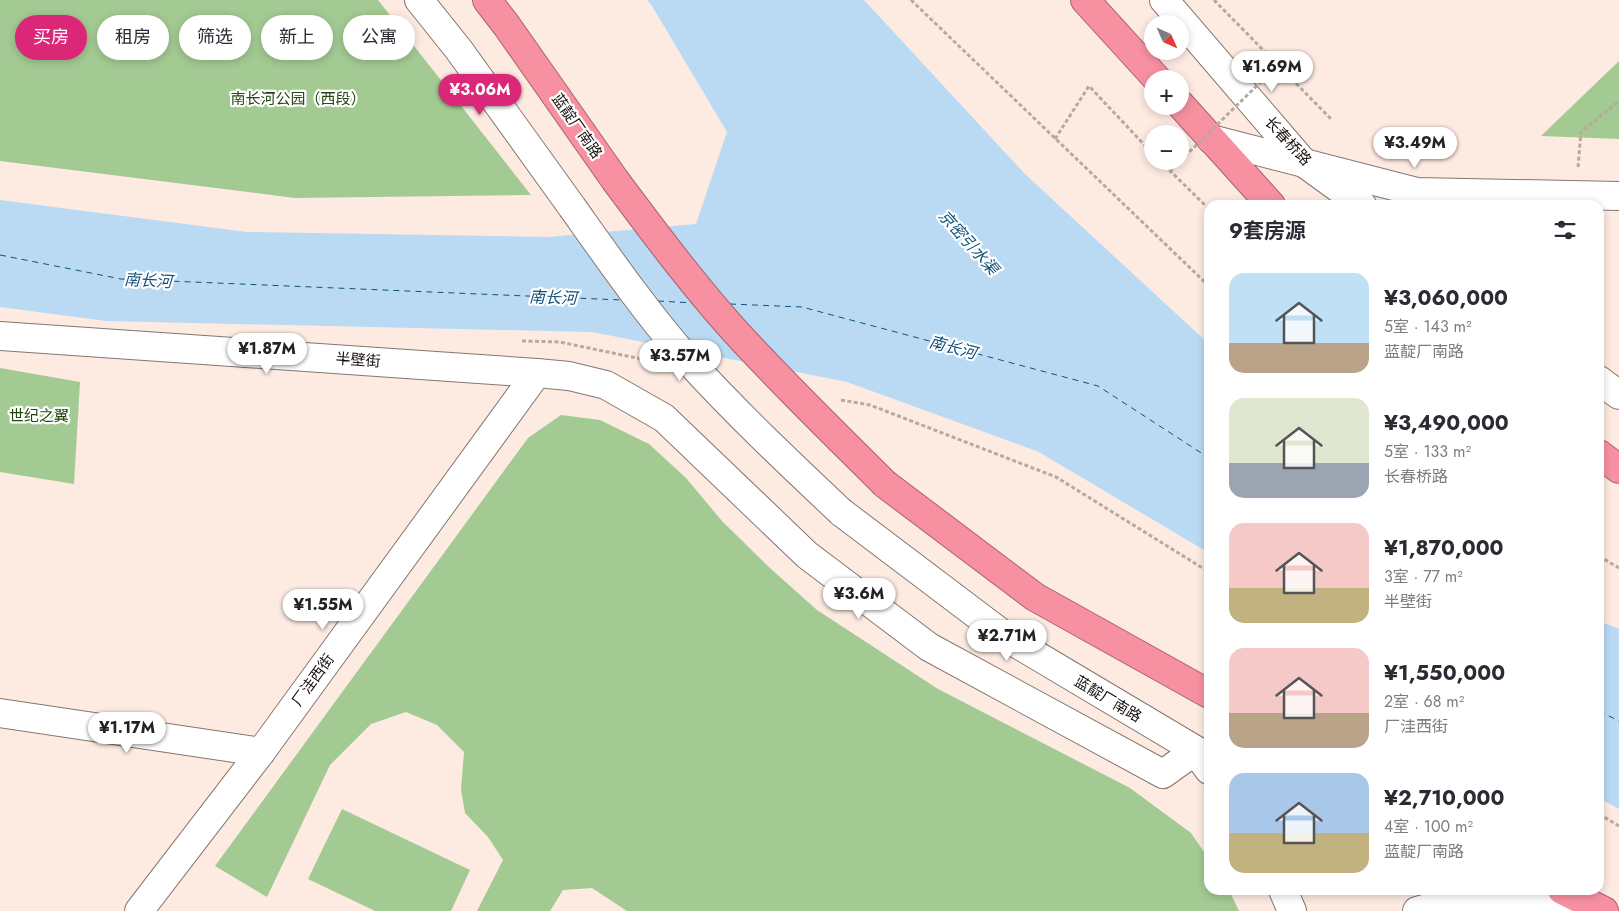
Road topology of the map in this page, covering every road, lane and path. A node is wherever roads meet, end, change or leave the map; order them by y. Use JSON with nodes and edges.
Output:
{"nodes":[{"id":1,"x":419,"y":0,"type":"edge"},
{"id":2,"x":487,"y":0,"type":"edge"},
{"id":3,"x":910,"y":0,"type":"edge"},
{"id":4,"x":1085,"y":0,"type":"edge"},
{"id":5,"x":1164,"y":0,"type":"edge"},
{"id":6,"x":1214,"y":0,"type":"edge"},
{"id":7,"x":1278,"y":66,"type":"junction"},
{"id":8,"x":1149,"y":70,"type":"edge"},
{"id":9,"x":1619,"y":101,"type":"edge"},
{"id":10,"x":1189,"y":114,"type":"edge"},
{"id":11,"x":1331,"y":119,"type":"dead end"},
{"id":12,"x":1055,"y":138,"type":"junction"},
{"id":13,"x":1211,"y":138,"type":"junction"},
{"id":14,"x":1144,"y":144,"type":"edge"},
{"id":15,"x":1189,"y":152,"type":"edge"},
{"id":16,"x":1304,"y":163,"type":"junction"},
{"id":17,"x":1170,"y":171,"type":"edge"},
{"id":18,"x":1576,"y":195,"type":"junction"},
{"id":19,"x":1619,"y":196,"type":"edge"},
{"id":20,"x":1267,"y":200,"type":"edge"},
{"id":21,"x":1355,"y":200,"type":"edge"},
{"id":22,"x":1204,"y":204,"type":"edge"},
{"id":23,"x":1204,"y":281,"type":"edge"},
{"id":24,"x":0,"y":336,"type":"edge"},
{"id":25,"x":537,"y":373,"type":"junction"},
{"id":26,"x":1604,"y":384,"type":"edge"},
{"id":27,"x":1619,"y":395,"type":"edge"},
{"id":28,"x":1604,"y":458,"type":"edge"},
{"id":29,"x":1619,"y":469,"type":"edge"},
{"id":30,"x":1604,"y":559,"type":"edge"},
{"id":31,"x":1619,"y":568,"type":"edge"},
{"id":32,"x":1204,"y":691,"type":"edge"},
{"id":33,"x":0,"y":714,"type":"edge"},
{"id":34,"x":261,"y":752,"type":"junction"},
{"id":35,"x":1204,"y":760,"type":"edge"},
{"id":36,"x":1604,"y":817,"type":"edge"},
{"id":37,"x":1619,"y":826,"type":"edge"},
{"id":38,"x":1286,"y":895,"type":"edge"},
{"id":39,"x":1571,"y":895,"type":"edge"},
{"id":40,"x":1469,"y":899,"type":"edge"},
{"id":41,"x":1596,"y":908,"type":"edge"},
{"id":42,"x":139,"y":911,"type":"edge"},
{"id":43,"x":1292,"y":911,"type":"edge"},
{"id":44,"x":1417,"y":911,"type":"edge"}],
"edges":[{"from":1,"to":35,"type":"street","name":"蓝靛厂南路","bridge":true},
{"from":2,"to":32,"type":"highway","name":"蓝靛厂南路","bridge":true},
{"from":3,"to":12,"type":"path"},
{"from":4,"to":8,"type":"highway"},
{"from":5,"to":16,"type":"street","name":"长春桥路"},
{"from":6,"to":7,"type":"path"},
{"from":7,"to":11,"type":"path"},
{"from":7,"to":15,"type":"path","bridge":true},
{"from":9,"to":18,"type":"path"},
{"from":10,"to":13,"type":"highway"},
{"from":12,"to":14,"type":"path"},
{"from":12,"to":23,"type":"path"},
{"from":13,"to":16,"type":"street"},
{"from":13,"to":20,"type":"highway"},
{"from":16,"to":18,"type":"street"},
{"from":16,"to":21,"type":"street","name":"长春桥路"},
{"from":17,"to":22,"type":"path"},
{"from":18,"to":19,"type":"street"},
{"from":24,"to":25,"type":"street","name":"半壁街"},
{"from":25,"to":34,"type":"street","name":"厂洼西街"},
{"from":25,"to":35,"type":"street","name":"半壁街"},
{"from":26,"to":27,"type":"street"},
{"from":28,"to":29,"type":"highway"},
{"from":30,"to":31,"type":"path"},
{"from":33,"to":34,"type":"street"},
{"from":34,"to":42,"type":"street","name":"厂洼西街"},
{"from":36,"to":37,"type":"path"},
{"from":38,"to":43,"type":"street"},
{"from":39,"to":41,"type":"highway"},
{"from":40,"to":41,"type":"street"},
{"from":40,"to":44,"type":"street"}]}
